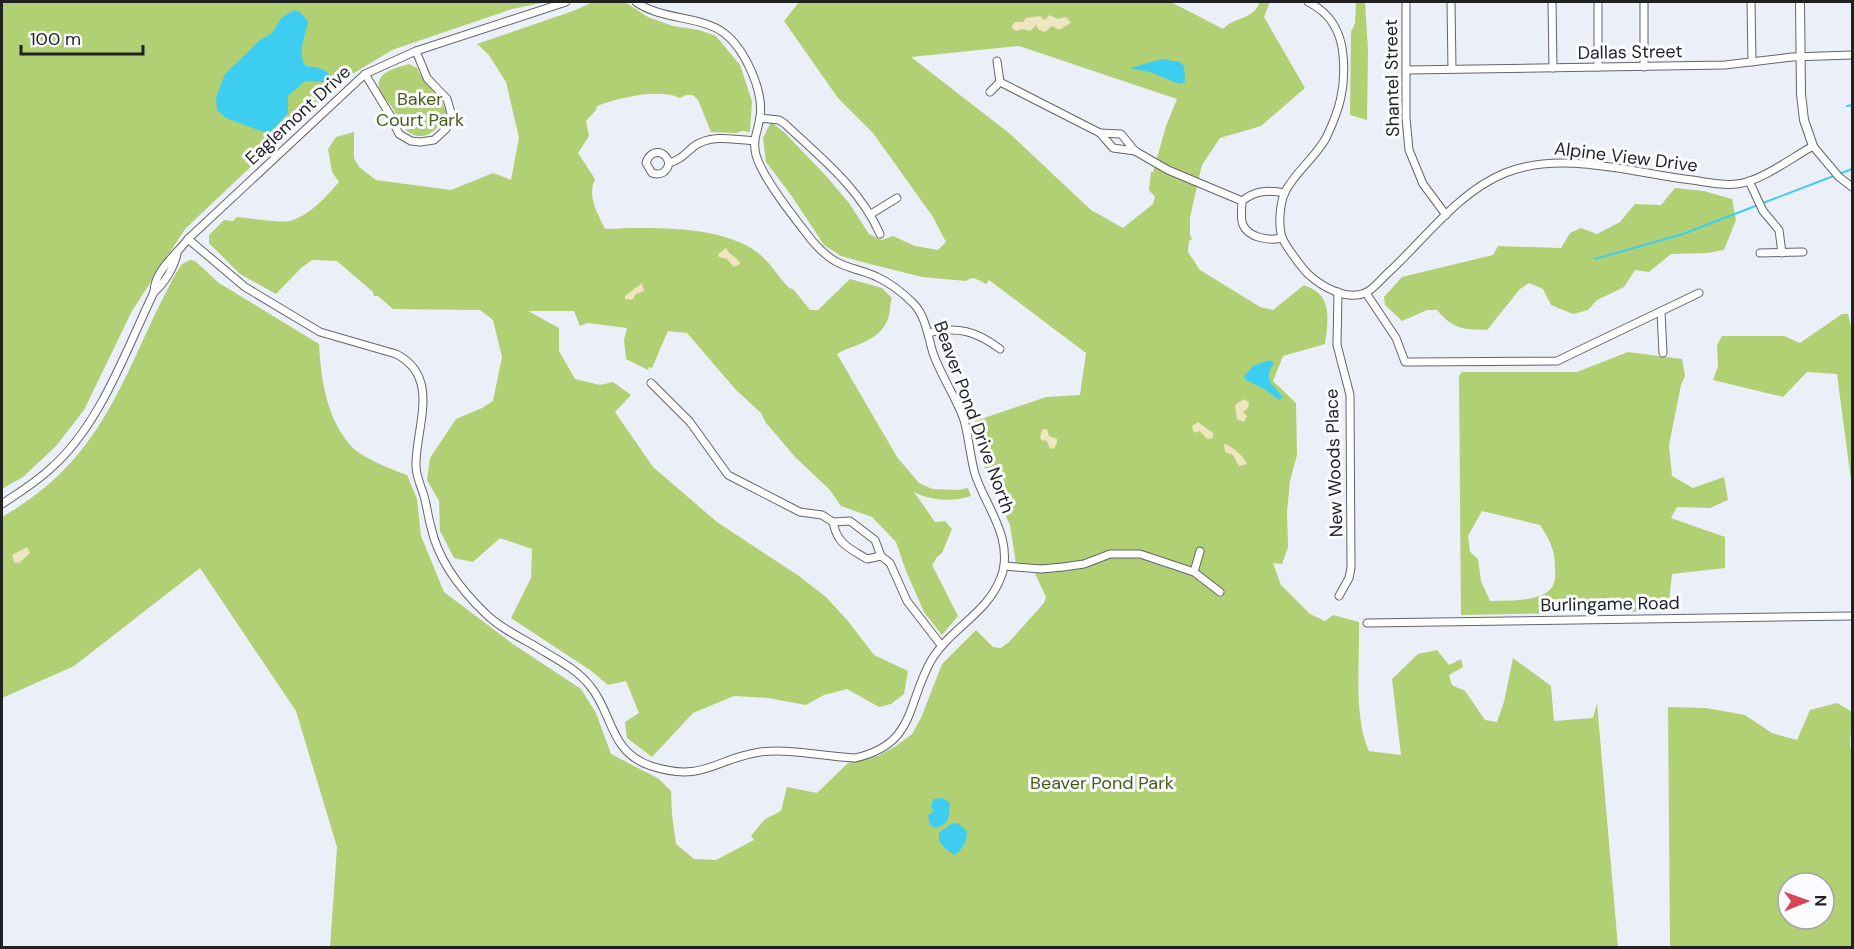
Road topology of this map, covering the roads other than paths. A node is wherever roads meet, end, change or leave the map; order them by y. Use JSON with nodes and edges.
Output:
{"nodes":[{"id":1,"x":566,"y":2,"type":"edge"},
{"id":2,"x":636,"y":2,"type":"edge"},
{"id":3,"x":1308,"y":2,"type":"edge"},
{"id":4,"x":1406,"y":2,"type":"edge"},
{"id":5,"x":1451,"y":2,"type":"edge"},
{"id":6,"x":1552,"y":2,"type":"edge"},
{"id":7,"x":1598,"y":2,"type":"edge"},
{"id":8,"x":1644,"y":2,"type":"edge"},
{"id":9,"x":1751,"y":2,"type":"edge"},
{"id":10,"x":1800,"y":2,"type":"edge"},
{"id":11,"x":416,"y":51,"type":"junction"},
{"id":12,"x":1852,"y":55,"type":"edge"},
{"id":13,"x":1800,"y":56,"type":"junction"},
{"id":14,"x":997,"y":61,"type":"dead end"},
{"id":15,"x":1752,"y":62,"type":"junction"},
{"id":16,"x":1644,"y":66,"type":"junction"},
{"id":17,"x":1598,"y":67,"type":"junction"},
{"id":18,"x":1553,"y":68,"type":"junction"},
{"id":19,"x":1452,"y":69,"type":"junction"},
{"id":20,"x":1407,"y":70,"type":"junction"},
{"id":21,"x":365,"y":74,"type":"junction"},
{"id":22,"x":1000,"y":82,"type":"junction"},
{"id":23,"x":990,"y":92,"type":"dead end"},
{"id":24,"x":760,"y":118,"type":"junction"},
{"id":25,"x":1100,"y":133,"type":"junction"},
{"id":26,"x":754,"y":141,"type":"junction"},
{"id":27,"x":1813,"y":146,"type":"junction"},
{"id":28,"x":1135,"y":151,"type":"junction"},
{"id":29,"x":669,"y":163,"type":"dead end"},
{"id":30,"x":1749,"y":181,"type":"junction"},
{"id":31,"x":1852,"y":187,"type":"edge"},
{"id":32,"x":1284,"y":193,"type":"junction"},
{"id":33,"x":897,"y":198,"type":"dead end"},
{"id":34,"x":1242,"y":201,"type":"junction"},
{"id":35,"x":872,"y":214,"type":"junction"},
{"id":36,"x":1446,"y":215,"type":"junction"},
{"id":37,"x":880,"y":234,"type":"dead end"},
{"id":38,"x":1282,"y":238,"type":"junction"},
{"id":39,"x":189,"y":239,"type":"junction"},
{"id":40,"x":1782,"y":252,"type":"junction"},
{"id":41,"x":1803,"y":252,"type":"dead end"},
{"id":42,"x":1760,"y":253,"type":"dead end"},
{"id":43,"x":1338,"y":292,"type":"junction"},
{"id":44,"x":1366,"y":293,"type":"junction"},
{"id":45,"x":1699,"y":293,"type":"dead end"},
{"id":46,"x":1661,"y":312,"type":"junction"},
{"id":47,"x":928,"y":333,"type":"junction"},
{"id":48,"x":1000,"y":349,"type":"dead end"},
{"id":49,"x":1663,"y":353,"type":"dead end"},
{"id":50,"x":651,"y":383,"type":"dead end"},
{"id":51,"x":2,"y":504,"type":"edge"},
{"id":52,"x":833,"y":522,"type":"junction"},
{"id":53,"x":1200,"y":550,"type":"dead end"},
{"id":54,"x":882,"y":556,"type":"junction"},
{"id":55,"x":1004,"y":566,"type":"junction"},
{"id":56,"x":1194,"y":572,"type":"junction"},
{"id":57,"x":1220,"y":591,"type":"dead end"},
{"id":58,"x":1339,"y":596,"type":"dead end"},
{"id":59,"x":1852,"y":616,"type":"edge"},
{"id":60,"x":1367,"y":622,"type":"dead end"},
{"id":61,"x":941,"y":645,"type":"junction"}],
"edges":[{"from":1,"to":11,"type":"street","name":"Eaglemont Drive"},
{"from":2,"to":24,"type":"street"},
{"from":3,"to":32,"type":"street"},
{"from":4,"to":20,"type":"street","name":"Shantel Street"},
{"from":5,"to":19,"type":"street"},
{"from":6,"to":18,"type":"street"},
{"from":7,"to":17,"type":"street"},
{"from":8,"to":16,"type":"street"},
{"from":9,"to":15,"type":"street"},
{"from":10,"to":13,"type":"street"},
{"from":11,"to":21,"type":"street","name":"Eaglemont Drive"},
{"from":11,"to":21,"type":"street"},
{"from":12,"to":13,"type":"street","name":"Dallas Street"},
{"from":13,"to":15,"type":"street","name":"Dallas Street"},
{"from":13,"to":27,"type":"street"},
{"from":14,"to":22,"type":"street"},
{"from":15,"to":16,"type":"street","name":"Dallas Street"},
{"from":16,"to":17,"type":"street","name":"Dallas Street"},
{"from":17,"to":18,"type":"street","name":"Dallas Street"},
{"from":18,"to":19,"type":"street","name":"Dallas Street"},
{"from":19,"to":20,"type":"street","name":"Dallas Street"},
{"from":20,"to":36,"type":"street","name":"Shantel Street"},
{"from":21,"to":39,"type":"street","name":"Eaglemont Drive"},
{"from":22,"to":23,"type":"street"},
{"from":22,"to":25,"type":"street"},
{"from":24,"to":26,"type":"street"},
{"from":24,"to":35,"type":"street"},
{"from":25,"to":28,"type":"street"},
{"from":25,"to":28,"type":"street"},
{"from":26,"to":29,"type":"street"},
{"from":26,"to":47,"type":"street","name":"Beaver Pond Drive North"},
{"from":27,"to":30,"type":"street","name":"Alpine View Drive"},
{"from":27,"to":31,"type":"street"},
{"from":28,"to":34,"type":"street"},
{"from":30,"to":36,"type":"street","name":"Alpine View Drive"},
{"from":30,"to":40,"type":"street"},
{"from":32,"to":34,"type":"street"},
{"from":32,"to":38,"type":"street"},
{"from":33,"to":35,"type":"street"},
{"from":34,"to":38,"type":"street"},
{"from":35,"to":37,"type":"street"},
{"from":36,"to":44,"type":"street","name":"Alpine View Drive"},
{"from":38,"to":43,"type":"street"},
{"from":39,"to":51,"type":"street","name":"Eaglemont Drive"},
{"from":39,"to":61,"type":"street","name":"Beaver Pond Drive North"},
{"from":40,"to":41,"type":"street"},
{"from":40,"to":42,"type":"street"},
{"from":43,"to":44,"type":"street"},
{"from":43,"to":58,"type":"street","name":"New Woods Place"},
{"from":44,"to":46,"type":"street"},
{"from":45,"to":46,"type":"street"},
{"from":46,"to":49,"type":"street"},
{"from":47,"to":48,"type":"street"},
{"from":47,"to":55,"type":"street","name":"Beaver Pond Drive North"},
{"from":50,"to":52,"type":"street"},
{"from":52,"to":54,"type":"street"},
{"from":52,"to":54,"type":"street"},
{"from":53,"to":56,"type":"street"},
{"from":54,"to":61,"type":"street"},
{"from":55,"to":56,"type":"street"},
{"from":55,"to":61,"type":"street","name":"Beaver Pond Drive North"},
{"from":56,"to":57,"type":"street"},
{"from":59,"to":60,"type":"street","name":"Burlingame Road"}]}
